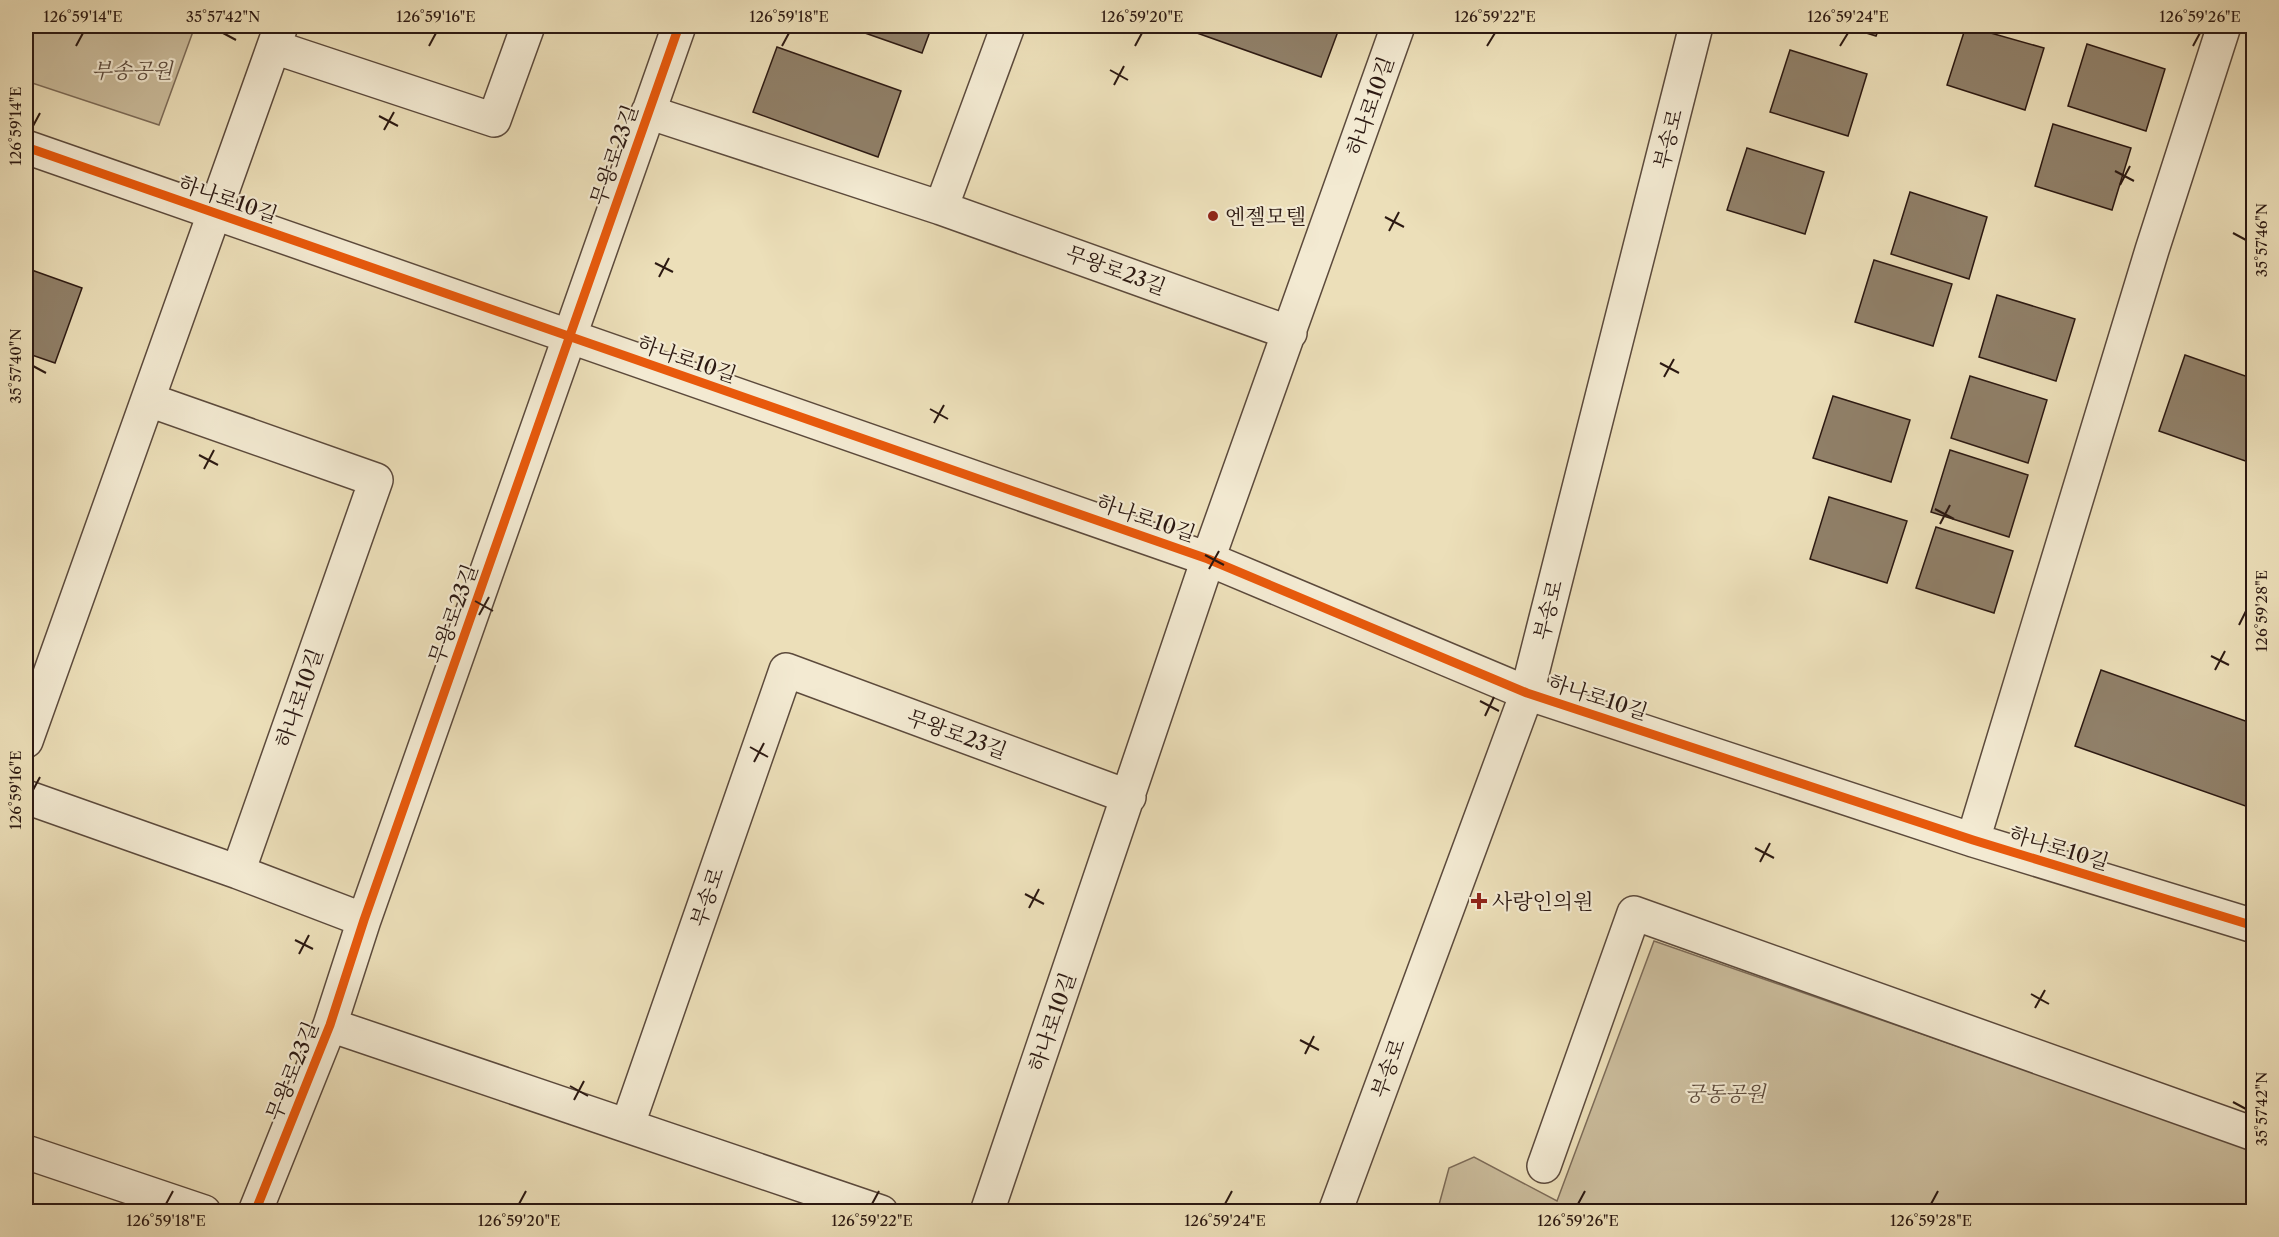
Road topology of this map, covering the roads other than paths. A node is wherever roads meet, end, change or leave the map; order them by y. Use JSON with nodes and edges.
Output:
{"nodes":[{"id":1,"x":528,"y":26,"type":"edge"},
{"id":2,"x":679,"y":26,"type":"edge"},
{"id":3,"x":1008,"y":26,"type":"edge"},
{"id":4,"x":1398,"y":26,"type":"edge"},
{"id":5,"x":1696,"y":26,"type":"edge"},
{"id":6,"x":2224,"y":26,"type":"edge"},
{"id":7,"x":277,"y":36,"type":"edge"},
{"id":8,"x":648,"y":112,"type":"junction"},
{"id":9,"x":26,"y":147,"type":"edge"},
{"id":10,"x":941,"y":208,"type":"junction"},
{"id":11,"x":214,"y":212,"type":"junction"},
{"id":12,"x":1290,"y":333,"type":"junction"},
{"id":13,"x":570,"y":338,"type":"junction"},
{"id":14,"x":149,"y":400,"type":"junction"},
{"id":15,"x":1208,"y":559,"type":"junction"},
{"id":16,"x":786,"y":670,"type":"joint"},
{"id":17,"x":1527,"y":693,"type":"junction"},
{"id":18,"x":26,"y":741,"type":"edge"},
{"id":19,"x":26,"y":797,"type":"edge"},
{"id":20,"x":1129,"y":797,"type":"junction"},
{"id":21,"x":1973,"y":840,"type":"junction"},
{"id":22,"x":238,"y":872,"type":"junction"},
{"id":23,"x":364,"y":920,"type":"junction"},
{"id":24,"x":2253,"y":926,"type":"edge"},
{"id":25,"x":330,"y":1025,"type":"junction"},
{"id":26,"x":628,"y":1124,"type":"junction"},
{"id":27,"x":2253,"y":1134,"type":"edge"},
{"id":28,"x":26,"y":1152,"type":"edge"},
{"id":29,"x":1544,"y":1166,"type":"dead end"},
{"id":30,"x":204,"y":1212,"type":"edge"},
{"id":31,"x":255,"y":1212,"type":"edge"},
{"id":32,"x":881,"y":1212,"type":"edge"},
{"id":33,"x":987,"y":1212,"type":"edge"},
{"id":34,"x":1335,"y":1212,"type":"edge"}],
"edges":[{"from":1,"to":7,"type":"street","name":"하나로10길"},
{"from":2,"to":8,"type":"street","name":"무왕로23길"},
{"from":3,"to":10,"type":"street"},
{"from":4,"to":12,"type":"street","name":"하나로10길"},
{"from":5,"to":17,"type":"street","name":"부송로"},
{"from":6,"to":21,"type":"street"},
{"from":7,"to":11,"type":"street","name":"하나로10길"},
{"from":8,"to":10,"type":"street","name":"무왕로23길"},
{"from":8,"to":13,"type":"street","name":"무왕로23길"},
{"from":9,"to":11,"type":"street","name":"하나로10길"},
{"from":10,"to":12,"type":"street","name":"무왕로23길"},
{"from":11,"to":13,"type":"street","name":"하나로10길"},
{"from":11,"to":14,"type":"street","name":"하나로10길"},
{"from":12,"to":15,"type":"street","name":"하나로10길"},
{"from":13,"to":15,"type":"street","name":"하나로10길"},
{"from":13,"to":23,"type":"street","name":"무왕로23길"},
{"from":14,"to":18,"type":"street","name":"하나로10길"},
{"from":14,"to":22,"type":"street","name":"하나로10길"},
{"from":15,"to":17,"type":"street","name":"하나로10길"},
{"from":15,"to":20,"type":"street","name":"하나로10길"},
{"from":16,"to":20,"type":"street","name":"무왕로23길"},
{"from":16,"to":26,"type":"street","name":"부송로"},
{"from":17,"to":21,"type":"street","name":"하나로10길"},
{"from":17,"to":34,"type":"street","name":"부송로"},
{"from":19,"to":22,"type":"street"},
{"from":20,"to":33,"type":"street","name":"하나로10길"},
{"from":21,"to":24,"type":"street","name":"하나로10길"},
{"from":22,"to":23,"type":"street"},
{"from":23,"to":25,"type":"street","name":"무왕로23길"},
{"from":25,"to":26,"type":"street"},
{"from":25,"to":31,"type":"street","name":"무왕로23길"},
{"from":26,"to":32,"type":"street"},
{"from":27,"to":29,"type":"street"},
{"from":28,"to":30,"type":"street"}]}
